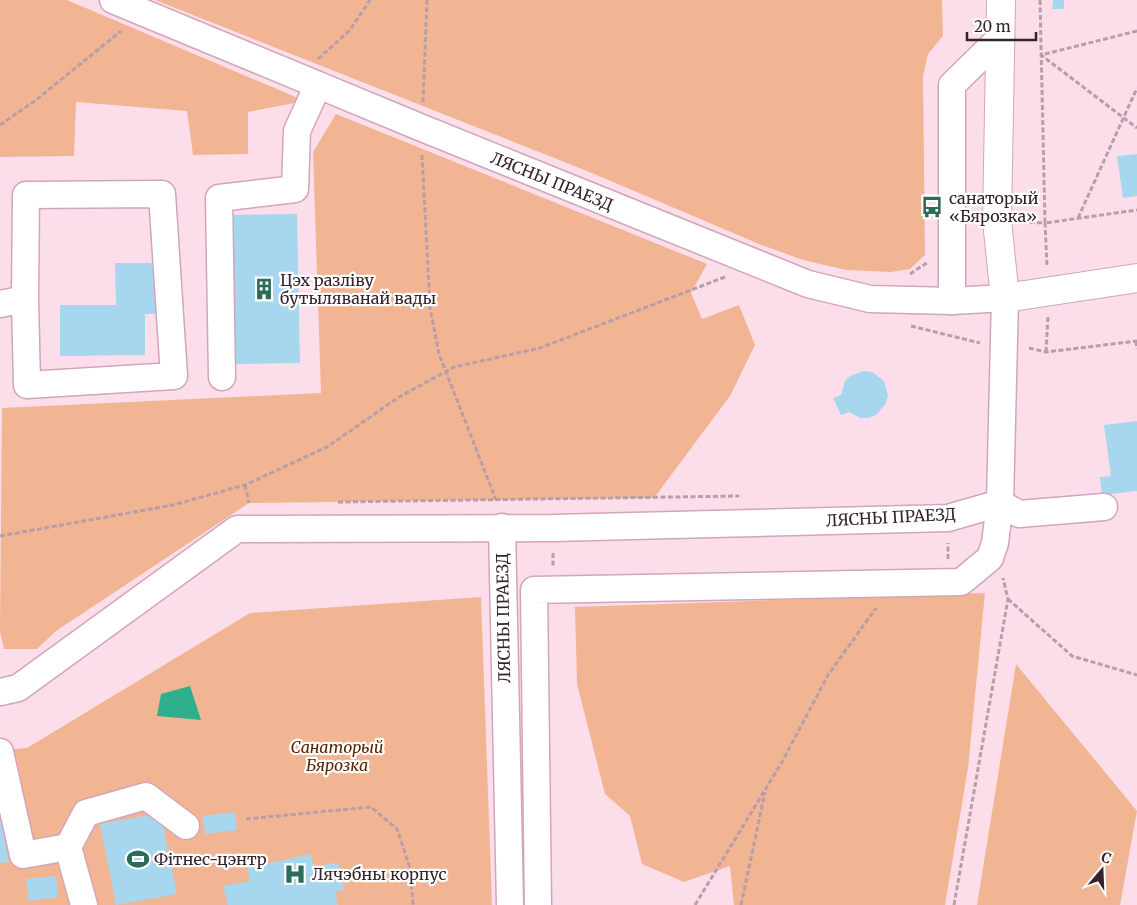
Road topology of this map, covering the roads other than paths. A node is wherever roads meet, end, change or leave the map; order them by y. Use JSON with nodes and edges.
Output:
{"nodes":[{"id":1,"x":113,"y":0,"type":"edge"},
{"id":2,"x":1001,"y":0,"type":"edge"},
{"id":3,"x":1001,"y":37,"type":"junction"},
{"id":4,"x":318,"y":85,"type":"junction"},
{"id":5,"x":1137,"y":278,"type":"edge"},
{"id":6,"x":1005,"y":298,"type":"junction"},
{"id":7,"x":12,"y":301,"type":"edge"},
{"id":8,"x":952,"y":301,"type":"junction"},
{"id":9,"x":222,"y":377,"type":"dead end"},
{"id":10,"x":1000,"y":503,"type":"junction"},
{"id":11,"x":1104,"y":507,"type":"dead end"},
{"id":12,"x":502,"y":527,"type":"junction"},
{"id":13,"x":0,"y":692,"type":"edge"},
{"id":14,"x":2,"y":767,"type":"edge"},
{"id":15,"x":186,"y":826,"type":"dead end"},
{"id":16,"x":68,"y":847,"type":"junction"},
{"id":17,"x":84,"y":905,"type":"edge"},
{"id":18,"x":510,"y":905,"type":"edge"},
{"id":19,"x":538,"y":905,"type":"edge"}],
"edges":[{"from":1,"to":4,"type":"street","name":"ЛЯСНЫ ПРАЕЗД"},
{"from":2,"to":3,"type":"main road"},
{"from":3,"to":6,"type":"main road"},
{"from":3,"to":8,"type":"street"},
{"from":4,"to":8,"type":"street","name":"ЛЯСНЫ ПРАЕЗД"},
{"from":4,"to":9,"type":"street"},
{"from":5,"to":6,"type":"main road"},
{"from":6,"to":8,"type":"street","name":"ЛЯСНЫ ПРАЕЗД"},
{"from":6,"to":10,"type":"street"},
{"from":7,"to":7,"type":"street"},
{"from":10,"to":11,"type":"street"},
{"from":10,"to":12,"type":"street","name":"ЛЯСНЫ ПРАЕЗД"},
{"from":10,"to":19,"type":"street","name":"ЛЯСНЫ ПРАЕЗД"},
{"from":12,"to":13,"type":"street"},
{"from":12,"to":18,"type":"street","name":"ЛЯСНЫ ПРАЕЗД"},
{"from":14,"to":16,"type":"street"},
{"from":15,"to":16,"type":"street"},
{"from":16,"to":17,"type":"street"}]}
